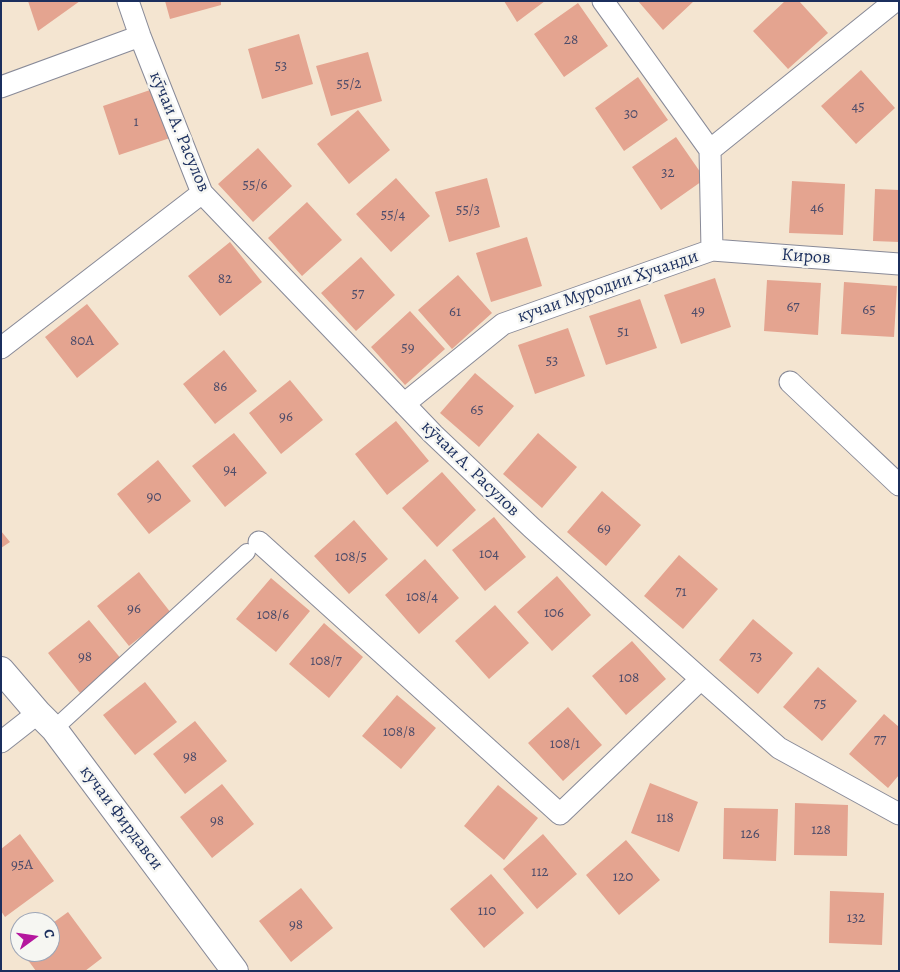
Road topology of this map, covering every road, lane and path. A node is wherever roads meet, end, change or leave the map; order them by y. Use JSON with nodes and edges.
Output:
{"nodes":[{"id":1,"x":128,"y":1,"type":"edge"},
{"id":2,"x":603,"y":1,"type":"edge"},
{"id":3,"x":895,"y":1,"type":"edge"},
{"id":4,"x":140,"y":36,"type":"junction"},
{"id":5,"x":1,"y":87,"type":"edge"},
{"id":6,"x":710,"y":150,"type":"junction"},
{"id":7,"x":202,"y":192,"type":"junction"},
{"id":8,"x":712,"y":250,"type":"junction"},
{"id":9,"x":899,"y":264,"type":"edge"},
{"id":10,"x":1,"y":348,"type":"edge"},
{"id":11,"x":790,"y":382,"type":"dead end"},
{"id":12,"x":404,"y":404,"type":"junction"},
{"id":13,"x":899,"y":485,"type":"edge"},
{"id":14,"x":253,"y":547,"type":"joint"},
{"id":15,"x":1,"y":670,"type":"edge"},
{"id":16,"x":701,"y":679,"type":"junction"},
{"id":17,"x":46,"y":721,"type":"junction"},
{"id":18,"x":1,"y":742,"type":"edge"},
{"id":19,"x":899,"y":814,"type":"edge"},
{"id":20,"x":235,"y":971,"type":"edge"}],
"edges":[{"from":1,"to":4,"type":"street","name":"кӯчаи А. Расулов"},
{"from":2,"to":6,"type":"street"},
{"from":3,"to":6,"type":"street"},
{"from":4,"to":5,"type":"street"},
{"from":4,"to":7,"type":"street","name":"кӯчаи А. Расулов"},
{"from":6,"to":8,"type":"street","name":"кучаи Муродии Хучанди"},
{"from":7,"to":10,"type":"street"},
{"from":7,"to":12,"type":"street","name":"кӯчаи А. Расулов"},
{"from":8,"to":9,"type":"street","name":"Киров"},
{"from":8,"to":12,"type":"street","name":"кучаи Муродии Хучанди"},
{"from":11,"to":13,"type":"street"},
{"from":12,"to":16,"type":"street","name":"кӯчаи А. Расулов"},
{"from":14,"to":16,"type":"street"},
{"from":14,"to":17,"type":"street"},
{"from":15,"to":17,"type":"street","name":"кучаи Фирдавси"},
{"from":16,"to":19,"type":"street","name":"кӯчаи А. Расулов"},
{"from":17,"to":18,"type":"street"},
{"from":17,"to":20,"type":"street","name":"кучаи Фирдавси"}]}
